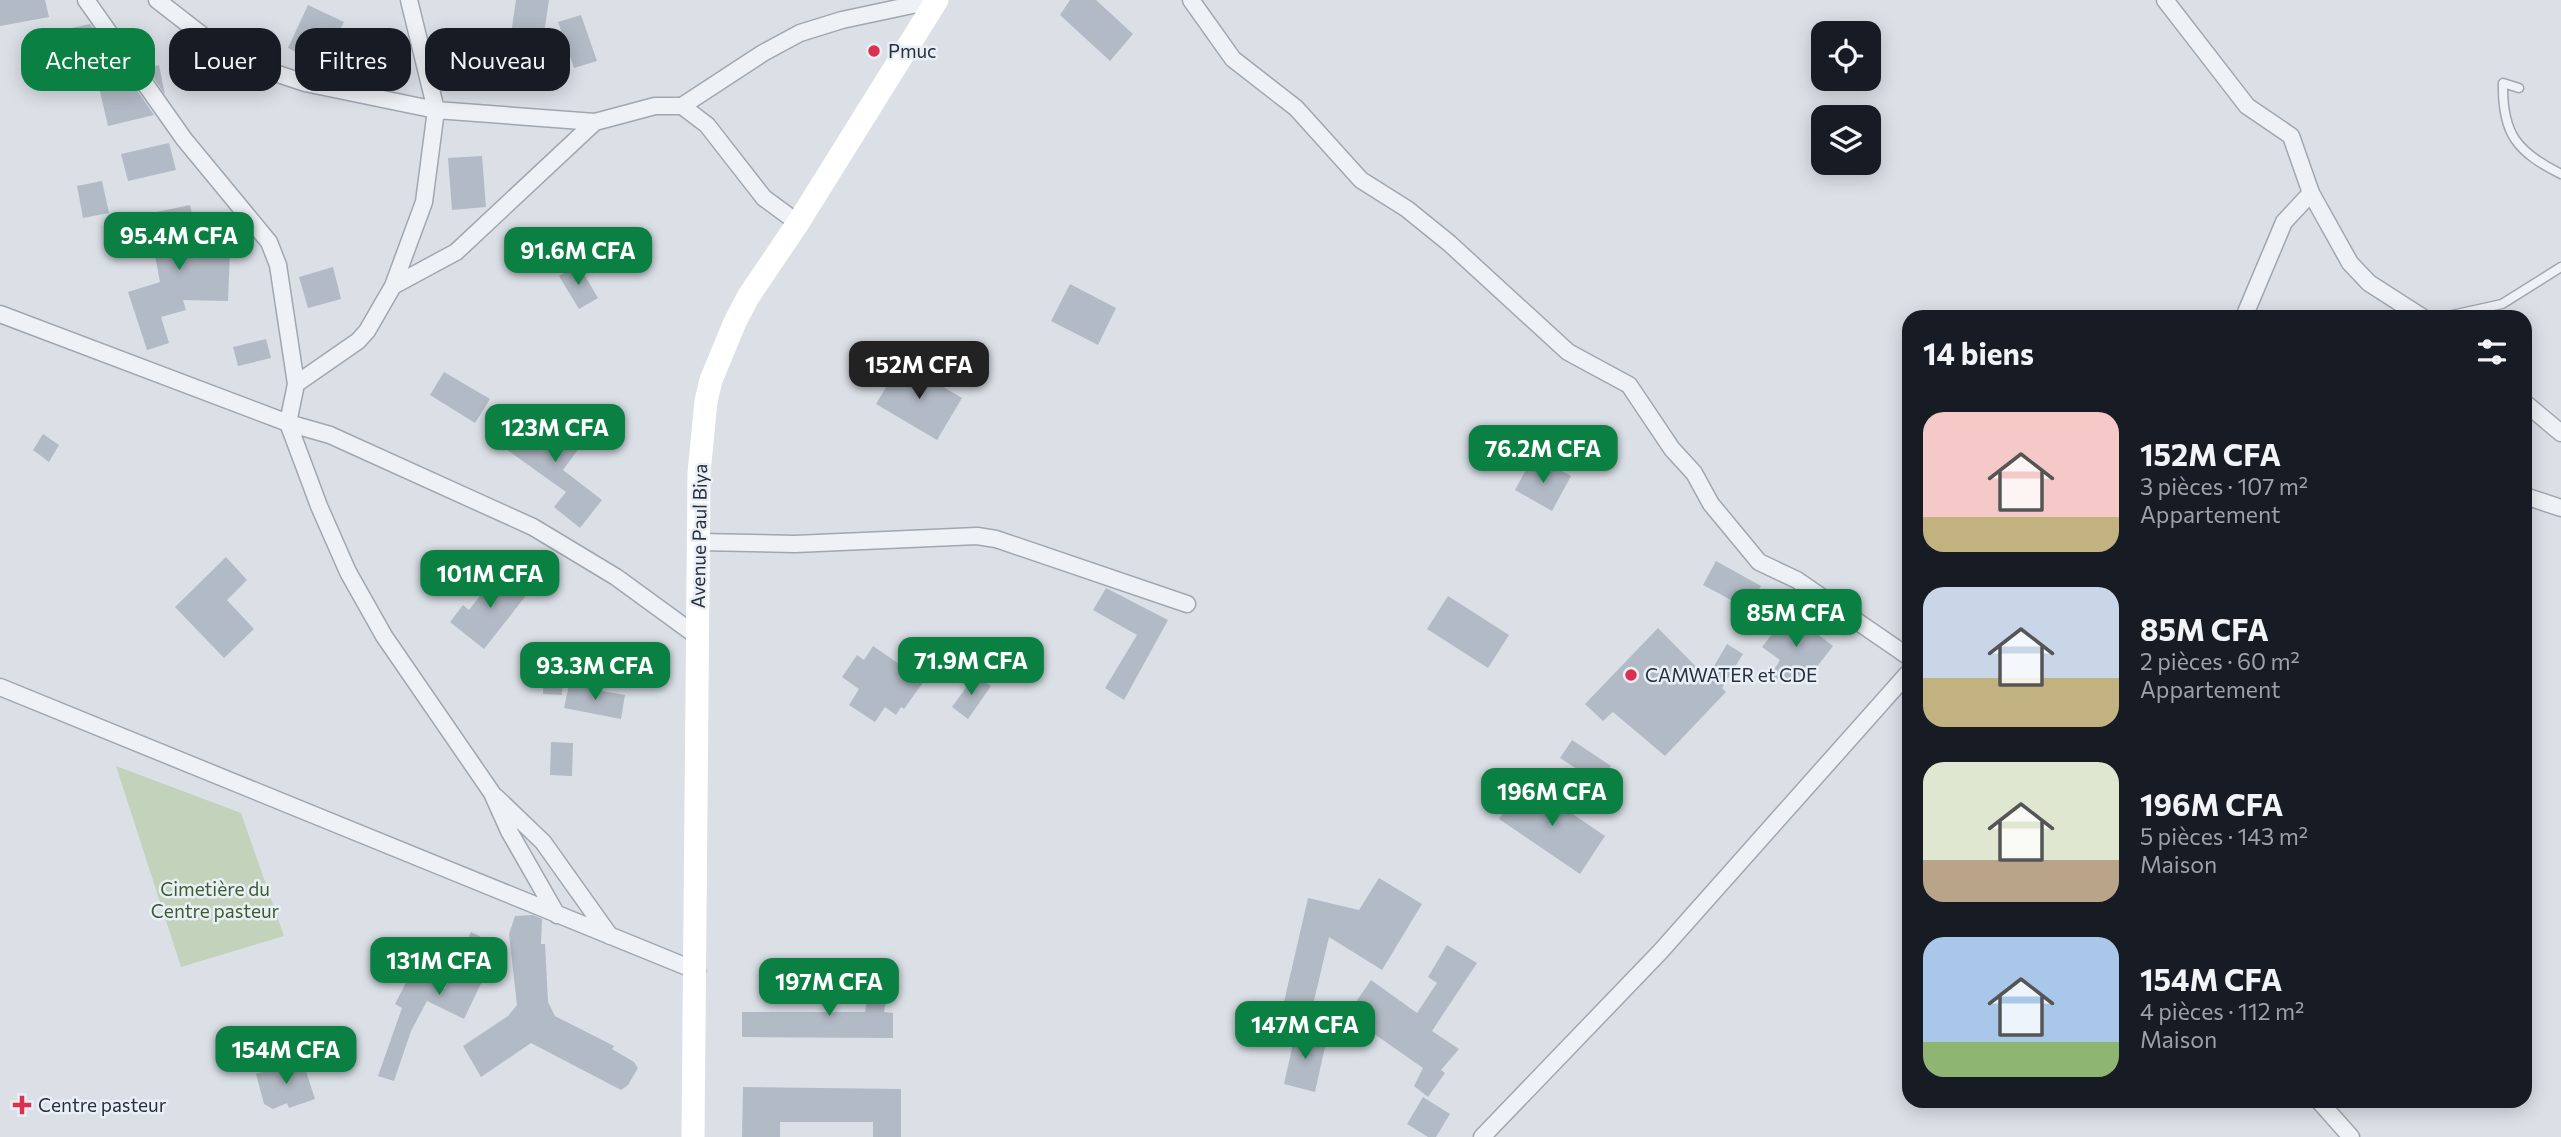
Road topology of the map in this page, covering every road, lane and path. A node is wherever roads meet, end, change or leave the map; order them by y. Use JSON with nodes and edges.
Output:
{"nodes":[{"id":1,"x":86,"y":0,"type":"edge"},
{"id":2,"x":156,"y":0,"type":"edge"},
{"id":3,"x":409,"y":0,"type":"edge"},
{"id":4,"x":936,"y":0,"type":"edge"},
{"id":5,"x":1191,"y":0,"type":"edge"},
{"id":6,"x":2165,"y":0,"type":"edge"},
{"id":7,"x":2519,"y":88,"type":"dead end"},
{"id":8,"x":682,"y":106,"type":"junction"},
{"id":9,"x":436,"y":110,"type":"junction"},
{"id":10,"x":596,"y":122,"type":"junction"},
{"id":11,"x":2561,"y":174,"type":"edge"},
{"id":12,"x":2311,"y":193,"type":"junction"},
{"id":13,"x":798,"y":223,"type":"junction"},
{"id":14,"x":2561,"y":267,"type":"edge"},
{"id":15,"x":393,"y":286,"type":"junction"},
{"id":16,"x":2247,"y":310,"type":"edge"},
{"id":17,"x":2411,"y":310,"type":"edge"},
{"id":18,"x":2474,"y":310,"type":"edge"},
{"id":19,"x":0,"y":314,"type":"edge"},
{"id":20,"x":296,"y":384,"type":"junction"},
{"id":21,"x":2532,"y":409,"type":"edge"},
{"id":22,"x":288,"y":423,"type":"junction"},
{"id":23,"x":2561,"y":433,"type":"edge"},
{"id":24,"x":2532,"y":498,"type":"edge"},
{"id":25,"x":2561,"y":508,"type":"edge"},
{"id":26,"x":698,"y":542,"type":"junction"},
{"id":27,"x":1187,"y":604,"type":"dead end"},
{"id":28,"x":697,"y":636,"type":"junction"},
{"id":29,"x":1902,"y":652,"type":"edge"},
{"id":30,"x":1902,"y":680,"type":"edge"},
{"id":31,"x":0,"y":687,"type":"edge"},
{"id":32,"x":492,"y":793,"type":"junction"},
{"id":33,"x":557,"y":915,"type":"junction"},
{"id":34,"x":610,"y":936,"type":"junction"},
{"id":35,"x":696,"y":971,"type":"junction"},
{"id":36,"x":2325,"y":1108,"type":"edge"},
{"id":37,"x":693,"y":1137,"type":"edge"},
{"id":38,"x":1482,"y":1137,"type":"edge"},
{"id":39,"x":2351,"y":1137,"type":"edge"}],
"edges":[{"from":1,"to":20,"type":"street"},
{"from":2,"to":9,"type":"street"},
{"from":3,"to":9,"type":"street"},
{"from":4,"to":8,"type":"street"},
{"from":4,"to":13,"type":"main road","name":"Avenue Paul Biya"},
{"from":5,"to":29,"type":"street"},
{"from":6,"to":12,"type":"street"},
{"from":7,"to":11,"type":"lane"},
{"from":8,"to":10,"type":"street"},
{"from":8,"to":13,"type":"street"},
{"from":9,"to":10,"type":"street"},
{"from":9,"to":15,"type":"street"},
{"from":10,"to":15,"type":"street"},
{"from":12,"to":16,"type":"street"},
{"from":12,"to":17,"type":"street"},
{"from":13,"to":26,"type":"main road","name":"Avenue Paul Biya"},
{"from":14,"to":18,"type":"lane"},
{"from":15,"to":20,"type":"street"},
{"from":19,"to":22,"type":"street"},
{"from":20,"to":22,"type":"street"},
{"from":21,"to":23,"type":"street"},
{"from":22,"to":28,"type":"street"},
{"from":22,"to":32,"type":"street"},
{"from":24,"to":25,"type":"street"},
{"from":26,"to":27,"type":"street"},
{"from":26,"to":28,"type":"main road","name":"Avenue Paul Biya"},
{"from":28,"to":35,"type":"main road","name":"Avenue Paul Biya"},
{"from":30,"to":38,"type":"street"},
{"from":31,"to":33,"type":"street"},
{"from":32,"to":33,"type":"street"},
{"from":32,"to":34,"type":"street"},
{"from":33,"to":34,"type":"street"},
{"from":34,"to":35,"type":"street"},
{"from":35,"to":37,"type":"main road","name":"Avenue Paul Biya"},
{"from":36,"to":39,"type":"street"}]}
